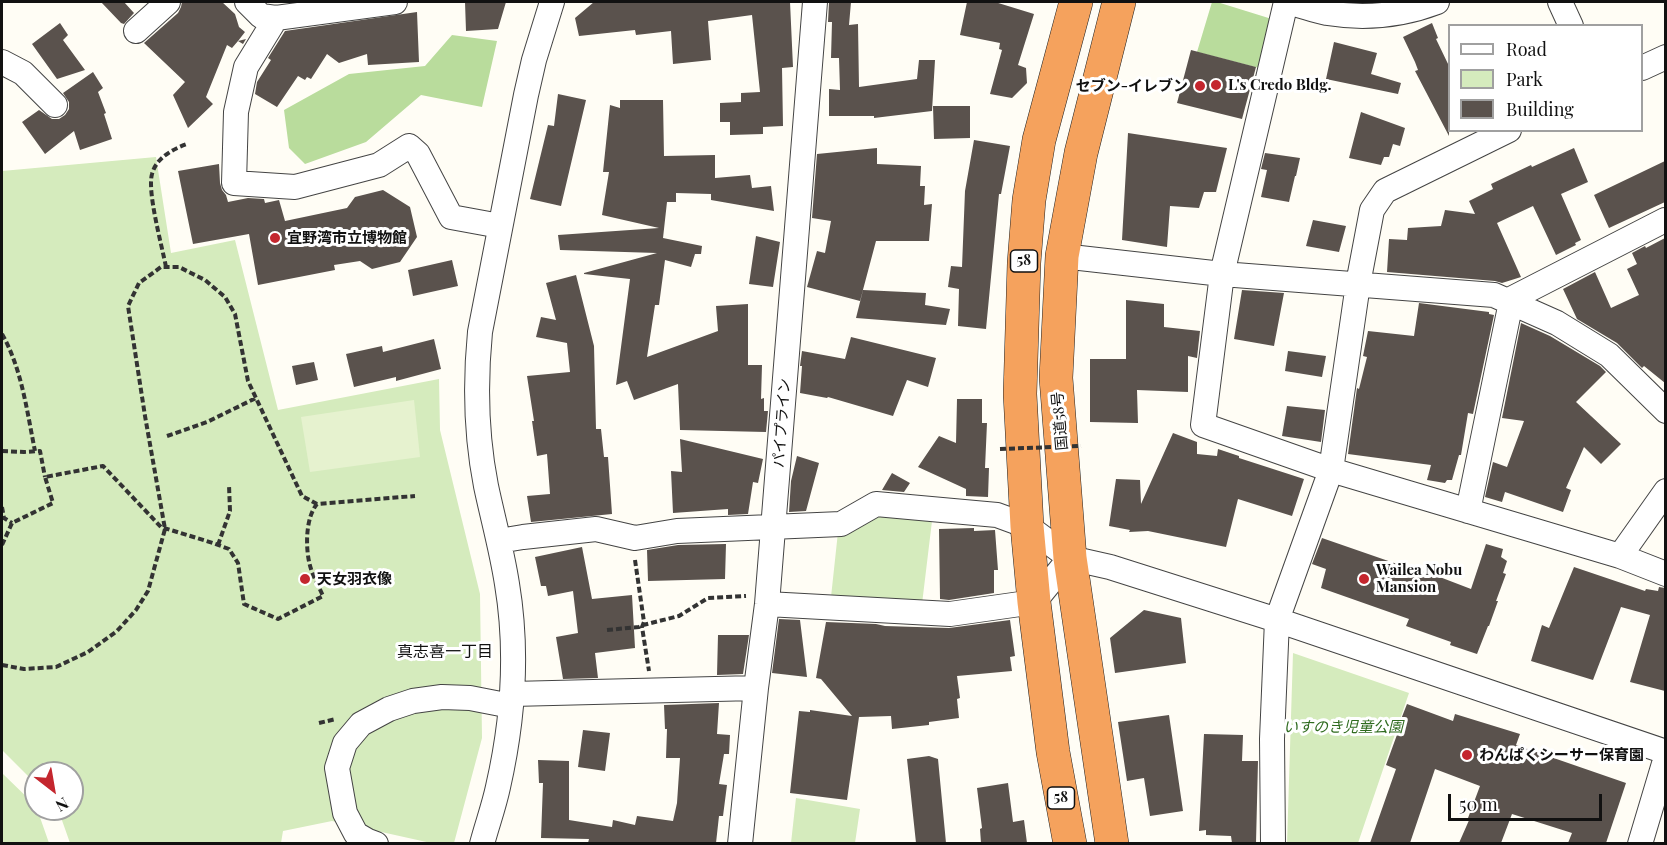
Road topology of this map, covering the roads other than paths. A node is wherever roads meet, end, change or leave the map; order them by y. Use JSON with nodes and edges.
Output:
{"nodes":[{"id":1,"x":168,"y":2,"type":"edge"},
{"id":2,"x":247,"y":2,"type":"edge"},
{"id":3,"x":395,"y":2,"type":"edge"},
{"id":4,"x":552,"y":2,"type":"edge"},
{"id":5,"x":815,"y":2,"type":"edge"},
{"id":6,"x":1076,"y":2,"type":"edge"},
{"id":7,"x":1119,"y":2,"type":"edge"},
{"id":8,"x":1286,"y":2,"type":"edge"},
{"id":9,"x":1437,"y":2,"type":"edge"},
{"id":10,"x":1560,"y":2,"type":"edge"},
{"id":11,"x":276,"y":18,"type":"junction"},
{"id":12,"x":1570,"y":24,"type":"edge"},
{"id":13,"x":136,"y":31,"type":"dead end"},
{"id":14,"x":1665,"y":57,"type":"edge"},
{"id":15,"x":2,"y":62,"type":"edge"},
{"id":16,"x":1643,"y":67,"type":"edge"},
{"id":17,"x":55,"y":105,"type":"dead end"},
{"id":18,"x":1505,"y":132,"type":"edge"},
{"id":19,"x":1665,"y":221,"type":"edge"},
{"id":20,"x":500,"y":226,"type":"junction"},
{"id":21,"x":1062,"y":256,"type":"junction"},
{"id":22,"x":1222,"y":274,"type":"junction"},
{"id":23,"x":1358,"y":284,"type":"junction"},
{"id":24,"x":1509,"y":301,"type":"junction"},
{"id":25,"x":1665,"y":411,"type":"edge"},
{"id":26,"x":1331,"y":470,"type":"junction"},
{"id":27,"x":1665,"y":491,"type":"edge"},
{"id":28,"x":1468,"y":511,"type":"junction"},
{"id":29,"x":1027,"y":526,"type":"junction"},
{"id":30,"x":773,"y":528,"type":"junction"},
{"id":31,"x":499,"y":541,"type":"junction"},
{"id":32,"x":1620,"y":556,"type":"junction"},
{"id":33,"x":1070,"y":558,"type":"junction"},
{"id":34,"x":1665,"y":574,"type":"edge"},
{"id":35,"x":767,"y":599,"type":"junction"},
{"id":36,"x":1034,"y":602,"type":"junction"},
{"id":37,"x":1277,"y":620,"type":"junction"},
{"id":38,"x":756,"y":688,"type":"junction"},
{"id":39,"x":511,"y":700,"type":"junction"},
{"id":40,"x":1665,"y":752,"type":"edge"},
{"id":41,"x":1665,"y":757,"type":"edge"},
{"id":42,"x":376,"y":843,"type":"edge"},
{"id":43,"x":482,"y":843,"type":"edge"},
{"id":44,"x":740,"y":843,"type":"edge"},
{"id":45,"x":1070,"y":843,"type":"edge"},
{"id":46,"x":1112,"y":843,"type":"edge"},
{"id":47,"x":1273,"y":843,"type":"edge"},
{"id":48,"x":1640,"y":843,"type":"edge"}],
"edges":[{"from":1,"to":13,"type":"street"},
{"from":2,"to":11,"type":"street"},
{"from":3,"to":11,"type":"street"},
{"from":4,"to":20,"type":"street"},
{"from":5,"to":30,"type":"street","name":"パイプライン"},
{"from":6,"to":29,"type":"highway","number":"58"},
{"from":7,"to":21,"type":"highway","name":"国道58号"},
{"from":8,"to":9,"type":"street"},
{"from":8,"to":22,"type":"street"},
{"from":10,"to":12,"type":"street"},
{"from":11,"to":20,"type":"street"},
{"from":14,"to":16,"type":"street"},
{"from":15,"to":17,"type":"street"},
{"from":18,"to":23,"type":"street"},
{"from":19,"to":24,"type":"street"},
{"from":20,"to":31,"type":"street"},
{"from":21,"to":22,"type":"street"},
{"from":21,"to":33,"type":"highway","name":"国道58号"},
{"from":22,"to":23,"type":"street"},
{"from":22,"to":26,"type":"street"},
{"from":23,"to":24,"type":"street"},
{"from":23,"to":26,"type":"street"},
{"from":24,"to":25,"type":"street"},
{"from":24,"to":28,"type":"street"},
{"from":26,"to":28,"type":"street"},
{"from":26,"to":37,"type":"street"},
{"from":27,"to":32,"type":"street"},
{"from":28,"to":32,"type":"street"},
{"from":29,"to":30,"type":"street"},
{"from":29,"to":33,"type":"street"},
{"from":29,"to":36,"type":"highway","number":"58"},
{"from":30,"to":31,"type":"street"},
{"from":30,"to":35,"type":"street","name":"パイプライン"},
{"from":31,"to":39,"type":"street"},
{"from":32,"to":34,"type":"street"},
{"from":33,"to":36,"type":"street"},
{"from":33,"to":37,"type":"street"},
{"from":33,"to":46,"type":"highway","name":"国道58号"},
{"from":35,"to":36,"type":"street"},
{"from":35,"to":38,"type":"street","name":"パイプライン"},
{"from":36,"to":45,"type":"highway","number":"58"},
{"from":37,"to":40,"type":"street"},
{"from":37,"to":47,"type":"street"},
{"from":38,"to":39,"type":"street"},
{"from":38,"to":44,"type":"street","name":"パイプライン"},
{"from":39,"to":42,"type":"street"},
{"from":39,"to":43,"type":"street"},
{"from":41,"to":48,"type":"street"}]}
